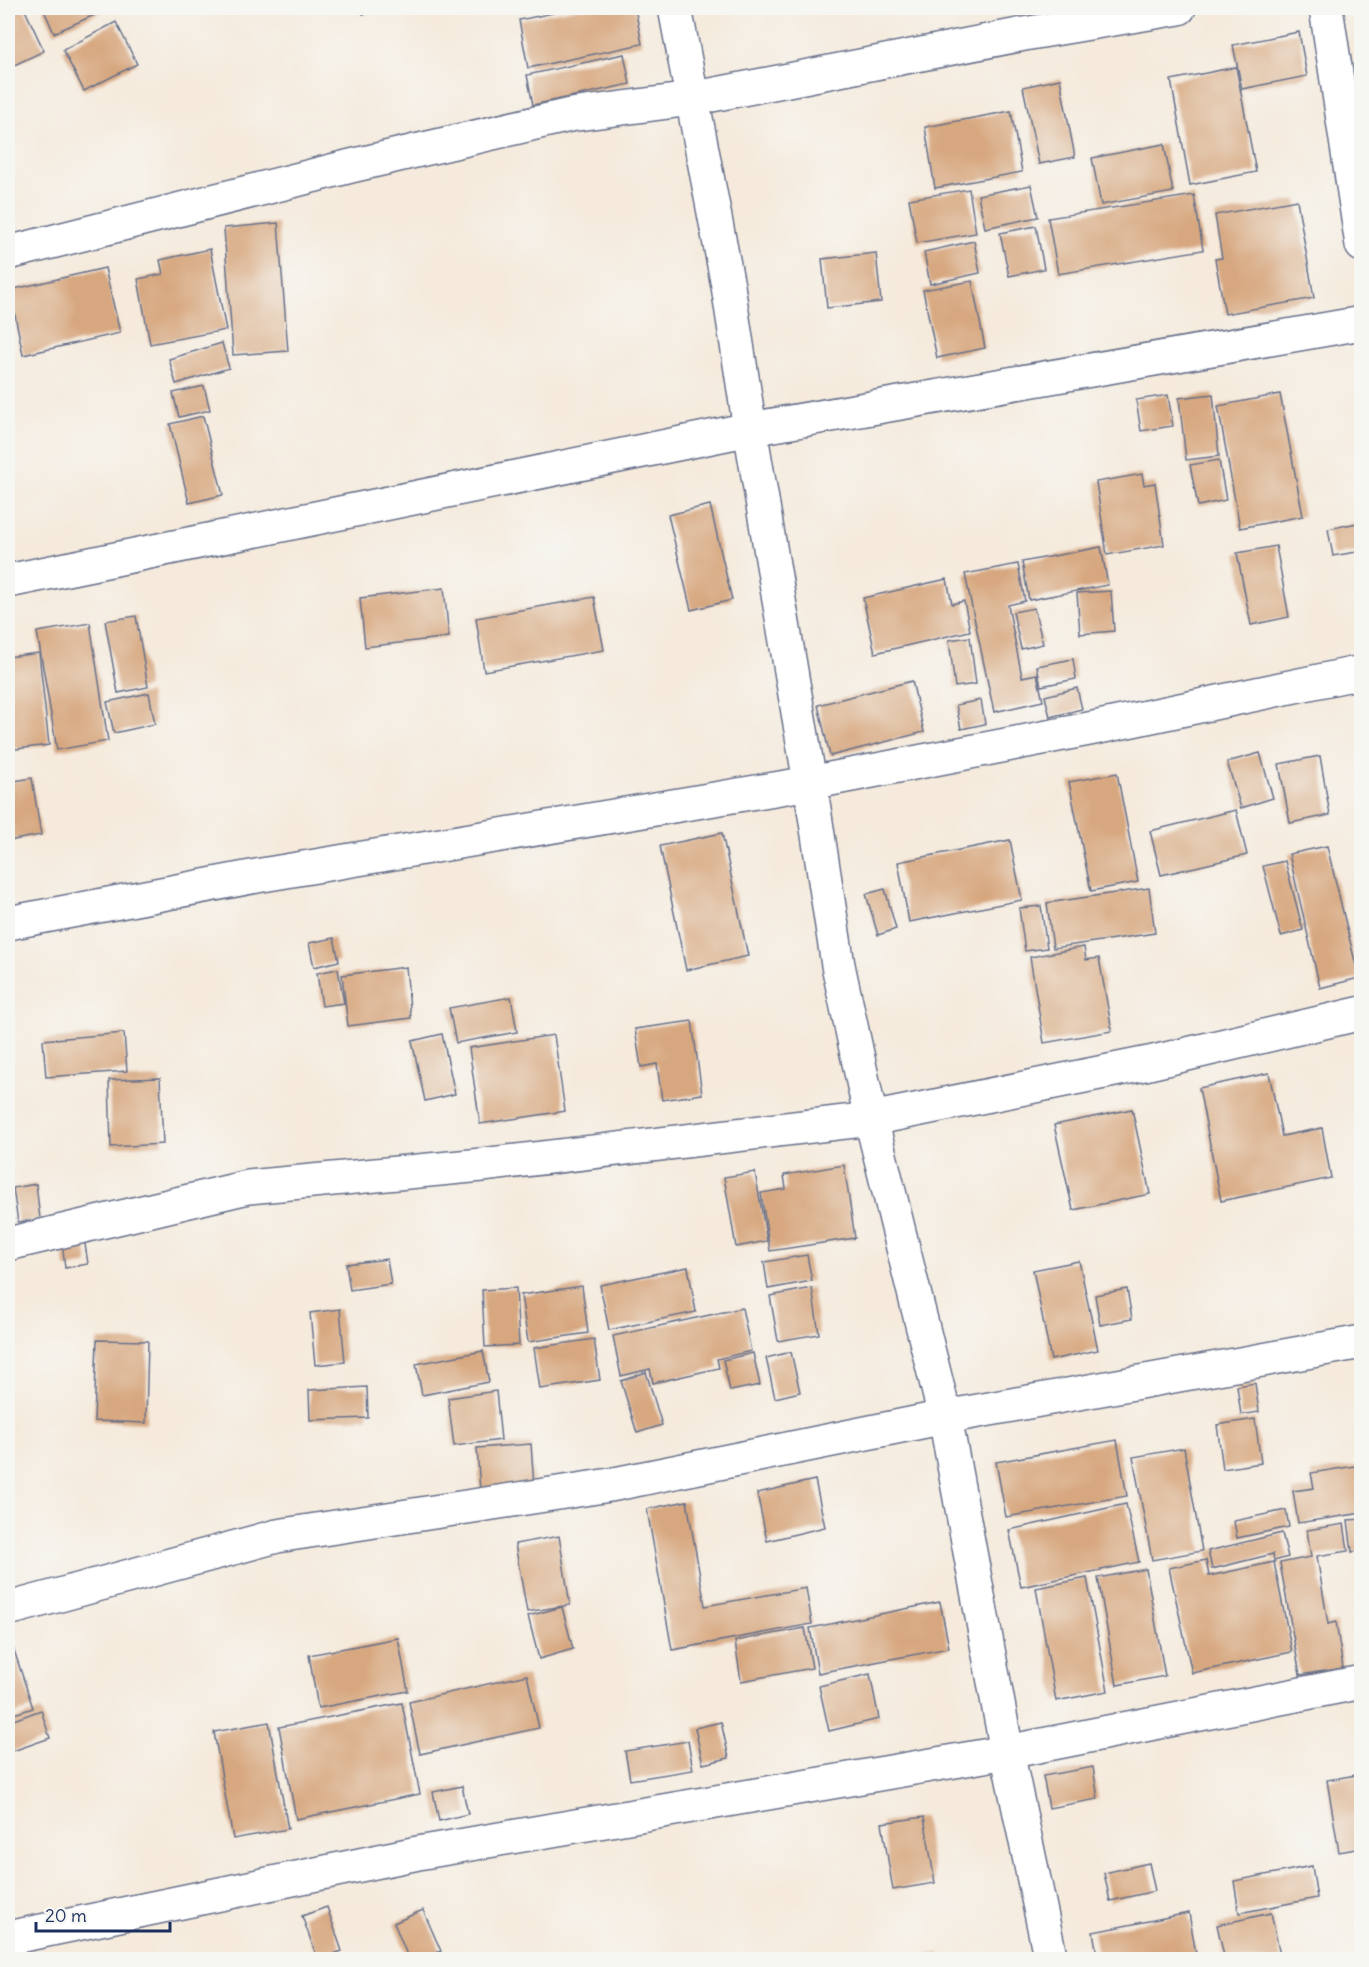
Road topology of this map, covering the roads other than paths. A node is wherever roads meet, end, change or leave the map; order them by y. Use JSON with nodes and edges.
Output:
{"nodes":[{"id":1,"x":675,"y":8,"type":"edge"},
{"id":2,"x":1179,"y":8,"type":"edge"},
{"id":3,"x":1326,"y":8,"type":"edge"},
{"id":4,"x":691,"y":99,"type":"junction"},
{"id":5,"x":1362,"y":245,"type":"edge"},
{"id":6,"x":8,"y":253,"type":"edge"},
{"id":7,"x":1362,"y":323,"type":"edge"},
{"id":8,"x":750,"y":429,"type":"junction"},
{"id":9,"x":8,"y":581,"type":"edge"},
{"id":10,"x":1362,"y":672,"type":"edge"},
{"id":11,"x":810,"y":783,"type":"junction"},
{"id":12,"x":8,"y":923,"type":"edge"},
{"id":13,"x":1362,"y":1013,"type":"edge"},
{"id":14,"x":871,"y":1119,"type":"junction"},
{"id":15,"x":8,"y":1244,"type":"edge"},
{"id":16,"x":1362,"y":1342,"type":"edge"},
{"id":17,"x":945,"y":1417,"type":"junction"},
{"id":18,"x":8,"y":1608,"type":"edge"},
{"id":19,"x":1362,"y":1682,"type":"edge"},
{"id":20,"x":1007,"y":1752,"type":"junction"},
{"id":21,"x":8,"y":1938,"type":"edge"},
{"id":22,"x":1051,"y":1959,"type":"edge"}],
"edges":[{"from":1,"to":4,"type":"street"},
{"from":2,"to":4,"type":"street"},
{"from":3,"to":5,"type":"street"},
{"from":4,"to":6,"type":"street"},
{"from":4,"to":8,"type":"street"},
{"from":7,"to":8,"type":"street"},
{"from":8,"to":9,"type":"street"},
{"from":8,"to":11,"type":"street"},
{"from":10,"to":11,"type":"street"},
{"from":11,"to":12,"type":"street"},
{"from":11,"to":14,"type":"street"},
{"from":13,"to":14,"type":"street"},
{"from":14,"to":15,"type":"street"},
{"from":14,"to":17,"type":"street"},
{"from":16,"to":17,"type":"street"},
{"from":17,"to":18,"type":"street"},
{"from":17,"to":20,"type":"street"},
{"from":19,"to":20,"type":"street"},
{"from":20,"to":21,"type":"street"},
{"from":20,"to":22,"type":"street"}]}
